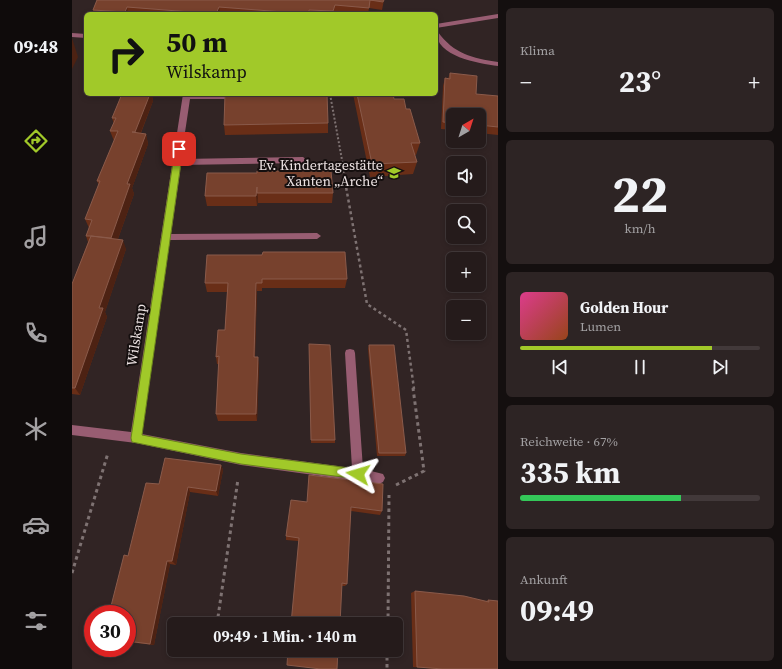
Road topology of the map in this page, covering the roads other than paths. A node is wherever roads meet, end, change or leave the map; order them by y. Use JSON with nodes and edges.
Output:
{"nodes":[{"id":1,"x":498,"y":16,"type":"edge"},
{"id":2,"x":438,"y":26,"type":"edge"},
{"id":3,"x":72,"y":35,"type":"edge"},
{"id":4,"x":84,"y":36,"type":"edge"},
{"id":5,"x":438,"y":37,"type":"edge"},
{"id":6,"x":498,"y":64,"type":"edge"},
{"id":7,"x":187,"y":96,"type":"edge"},
{"id":8,"x":250,"y":97,"type":"edge"},
{"id":9,"x":303,"y":160,"type":"dead end"},
{"id":10,"x":177,"y":162,"type":"junction"},
{"id":11,"x":317,"y":236,"type":"dead end"},
{"id":12,"x":166,"y":237,"type":"junction"},
{"id":13,"x":350,"y":353,"type":"dead end"},
{"id":14,"x":72,"y":430,"type":"edge"},
{"id":15,"x":136,"y":438,"type":"junction"},
{"id":16,"x":358,"y":474,"type":"junction"},
{"id":17,"x":379,"y":478,"type":"dead end"}],
"edges":[{"from":1,"to":2,"type":"street"},
{"from":3,"to":4,"type":"street"},
{"from":5,"to":6,"type":"street"},
{"from":7,"to":8,"type":"street","name":"Wilskamp"},
{"from":7,"to":10,"type":"street","name":"Wilskamp"},
{"from":9,"to":10,"type":"street"},
{"from":10,"to":12,"type":"street","name":"Wilskamp"},
{"from":11,"to":12,"type":"street"},
{"from":12,"to":15,"type":"street","name":"Wilskamp"},
{"from":13,"to":16,"type":"street"},
{"from":14,"to":15,"type":"street"},
{"from":15,"to":16,"type":"street"},
{"from":16,"to":17,"type":"street"}]}
